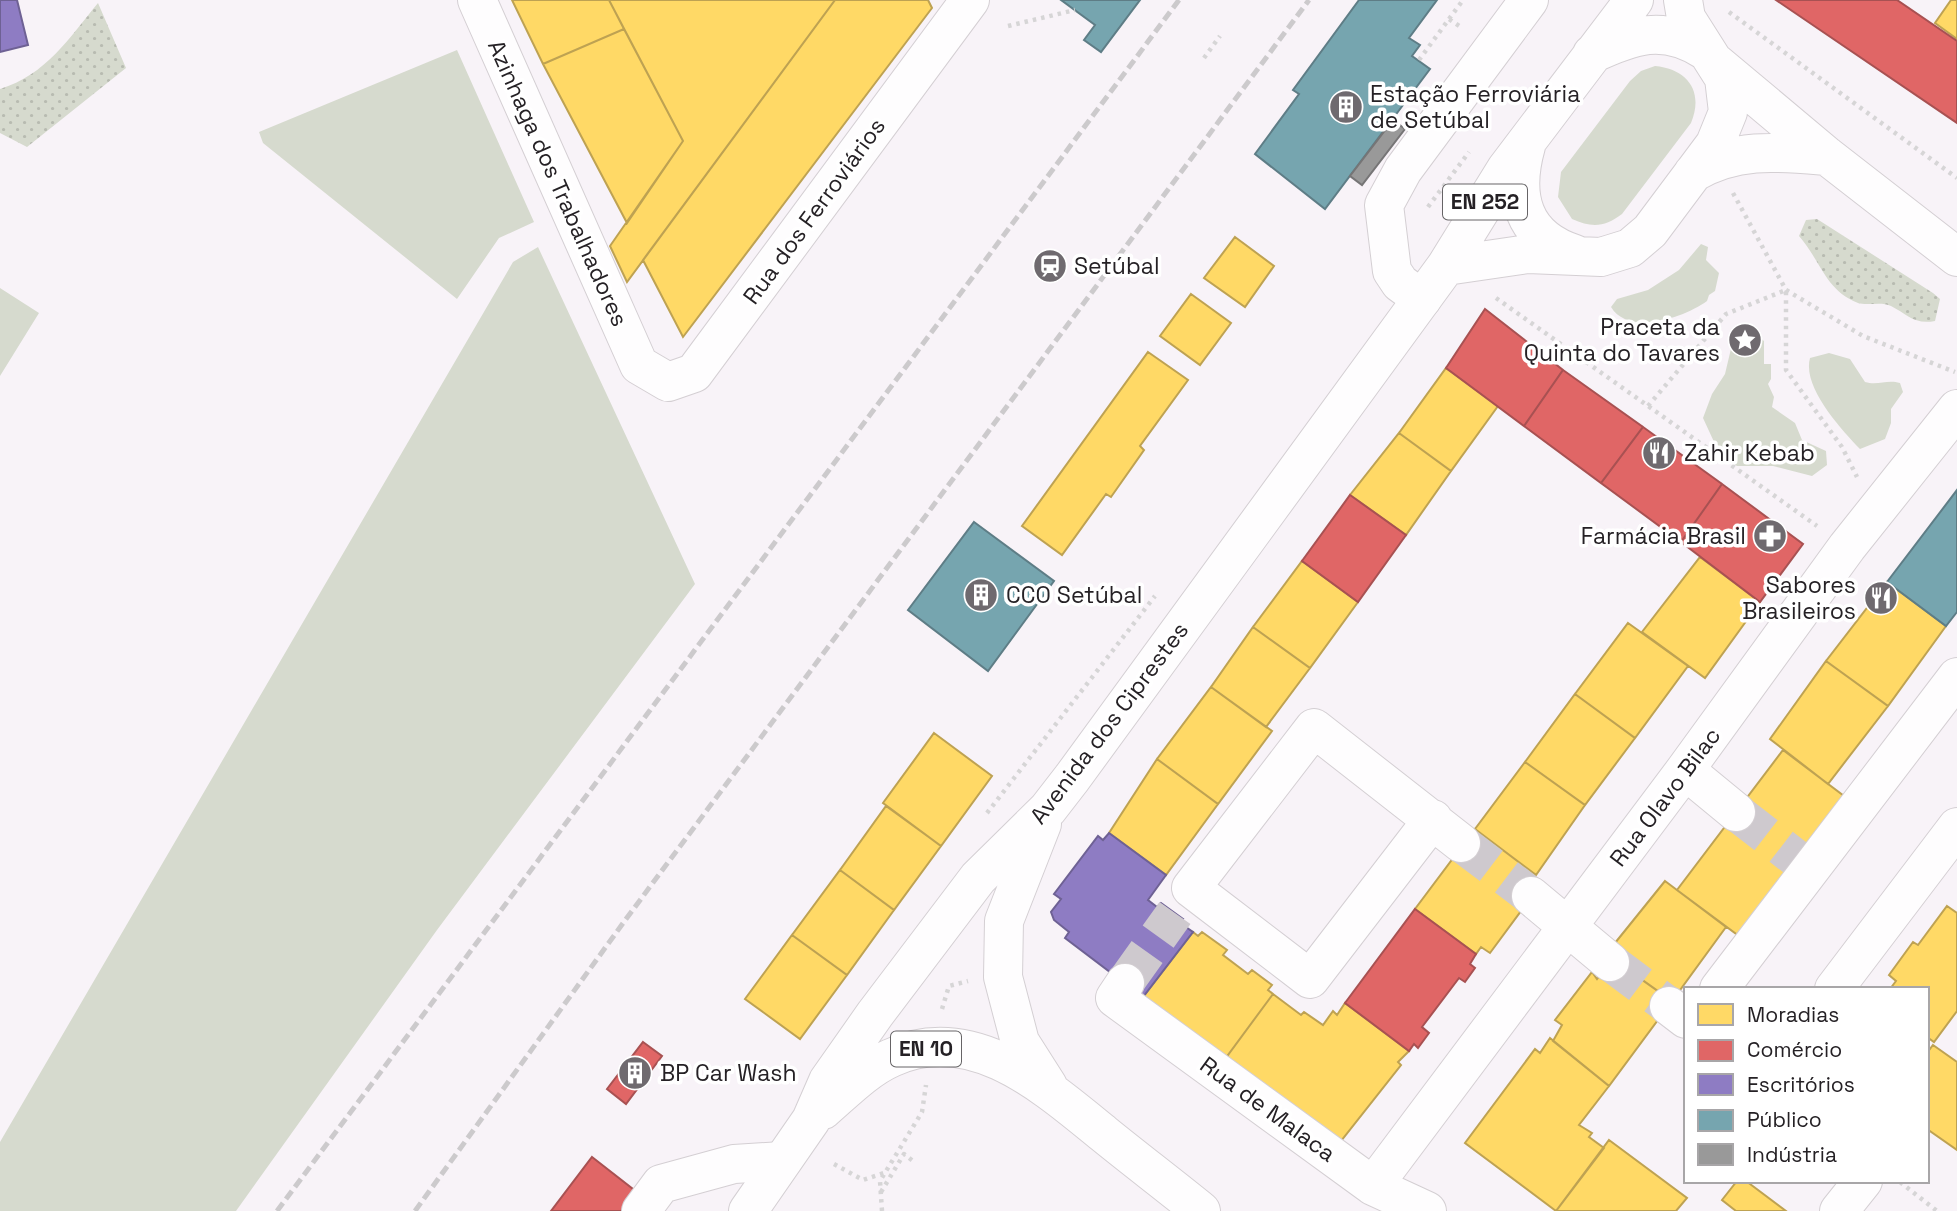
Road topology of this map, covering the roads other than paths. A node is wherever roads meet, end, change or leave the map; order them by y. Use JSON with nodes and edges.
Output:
{"nodes":[{"id":1,"x":477,"y":0,"type":"edge"},
{"id":2,"x":970,"y":0,"type":"edge"},
{"id":3,"x":1529,"y":0,"type":"edge"},
{"id":4,"x":1634,"y":0,"type":"edge"},
{"id":5,"x":1683,"y":0,"type":"edge"},
{"id":6,"x":1592,"y":54,"type":"junction"},
{"id":7,"x":1709,"y":56,"type":"junction"},
{"id":8,"x":1527,"y":141,"type":"junction"},
{"id":9,"x":1826,"y":156,"type":"junction"},
{"id":10,"x":1693,"y":173,"type":"junction"},
{"id":11,"x":1582,"y":256,"type":"junction"},
{"id":12,"x":1957,"y":257,"type":"edge"},
{"id":13,"x":1446,"y":266,"type":"junction"},
{"id":14,"x":1422,"y":299,"type":"junction"},
{"id":15,"x":639,"y":365,"type":"joint"},
{"id":16,"x":1957,"y":409,"type":"edge"},
{"id":17,"x":1957,"y":677,"type":"edge"},
{"id":18,"x":1685,"y":770,"type":"junction"},
{"id":19,"x":1048,"y":809,"type":"junction"},
{"id":20,"x":1736,"y":812,"type":"tunnel mouth"},
{"id":21,"x":1957,"y":827,"type":"edge"},
{"id":22,"x":1531,"y":896,"type":"tunnel mouth"},
{"id":23,"x":1183,"y":901,"type":"joint"},
{"id":24,"x":1568,"y":927,"type":"junction"},
{"id":25,"x":1610,"y":962,"type":"tunnel mouth"},
{"id":26,"x":1720,"y":987,"type":"edge"},
{"id":27,"x":1836,"y":987,"type":"edge"},
{"id":28,"x":1120,"y":990,"type":"dead end"},
{"id":29,"x":1053,"y":1093,"type":"junction"},
{"id":30,"x":811,"y":1120,"type":"junction"},
{"id":31,"x":782,"y":1161,"type":"junction"},
{"id":32,"x":1861,"y":1183,"type":"edge"},
{"id":33,"x":1373,"y":1186,"type":"junction"},
{"id":34,"x":1167,"y":1197,"type":"edge"},
{"id":35,"x":641,"y":1211,"type":"edge"},
{"id":36,"x":748,"y":1211,"type":"edge"},
{"id":37,"x":1201,"y":1211,"type":"edge"},
{"id":38,"x":1427,"y":1211,"type":"edge"},
{"id":39,"x":1839,"y":1211,"type":"edge"}],
"edges":[{"from":1,"to":15,"type":"street","name":"Azinhaga dos Trabalhadores"},
{"from":2,"to":15,"type":"street","name":"Rua dos Ferroviários"},
{"from":3,"to":14,"type":"street"},
{"from":4,"to":6,"type":"street","name":"Avenida dos Ciprestes","number":"EN 252"},
{"from":5,"to":7,"type":"street","name":"Avenida dos Ciprestes","number":"EN 252"},
{"from":6,"to":7,"type":"street"},
{"from":6,"to":8,"type":"street","name":"Avenida dos Ciprestes","number":"EN 252"},
{"from":7,"to":9,"type":"street"},
{"from":7,"to":10,"type":"street","name":"Avenida dos Ciprestes","number":"EN 252"},
{"from":8,"to":11,"type":"street","name":"Avenida dos Ciprestes","number":"EN 252"},
{"from":8,"to":13,"type":"street","name":"Avenida dos Ciprestes","number":"EN 252"},
{"from":9,"to":10,"type":"street"},
{"from":9,"to":12,"type":"street"},
{"from":10,"to":11,"type":"street","name":"Avenida dos Ciprestes","number":"EN 252"},
{"from":11,"to":13,"type":"street","name":"Avenida dos Ciprestes","number":"EN 252"},
{"from":13,"to":14,"type":"street","name":"Avenida dos Ciprestes"},
{"from":14,"to":19,"type":"street","name":"Avenida dos Ciprestes"},
{"from":16,"to":18,"type":"street","name":"Rua Olavo Bilac"},
{"from":17,"to":26,"type":"street"},
{"from":18,"to":20,"type":"street"},
{"from":18,"to":24,"type":"street","name":"Rua Olavo Bilac"},
{"from":19,"to":29,"type":"street"},
{"from":19,"to":30,"type":"street","name":"Avenida dos Ciprestes"},
{"from":21,"to":27,"type":"street"},
{"from":22,"to":24,"type":"street"},
{"from":23,"to":23,"type":"street"},
{"from":24,"to":25,"type":"street"},
{"from":24,"to":33,"type":"street","name":"Rua Olavo Bilac"},
{"from":28,"to":33,"type":"street","name":"Rua de Malaca"},
{"from":29,"to":30,"type":"street","number":"EN 10"},
{"from":29,"to":34,"type":"street","number":"EN 10"},
{"from":30,"to":31,"type":"street","name":"Avenida dos Ciprestes","number":"EN 10"},
{"from":31,"to":35,"type":"street"},
{"from":31,"to":36,"type":"street","name":"Avenida dos Ciprestes","number":"EN 10"},
{"from":32,"to":39,"type":"street"},
{"from":33,"to":38,"type":"street","name":"Rua de Malaca"},
{"from":34,"to":37,"type":"street","number":"EN 10"}]}
